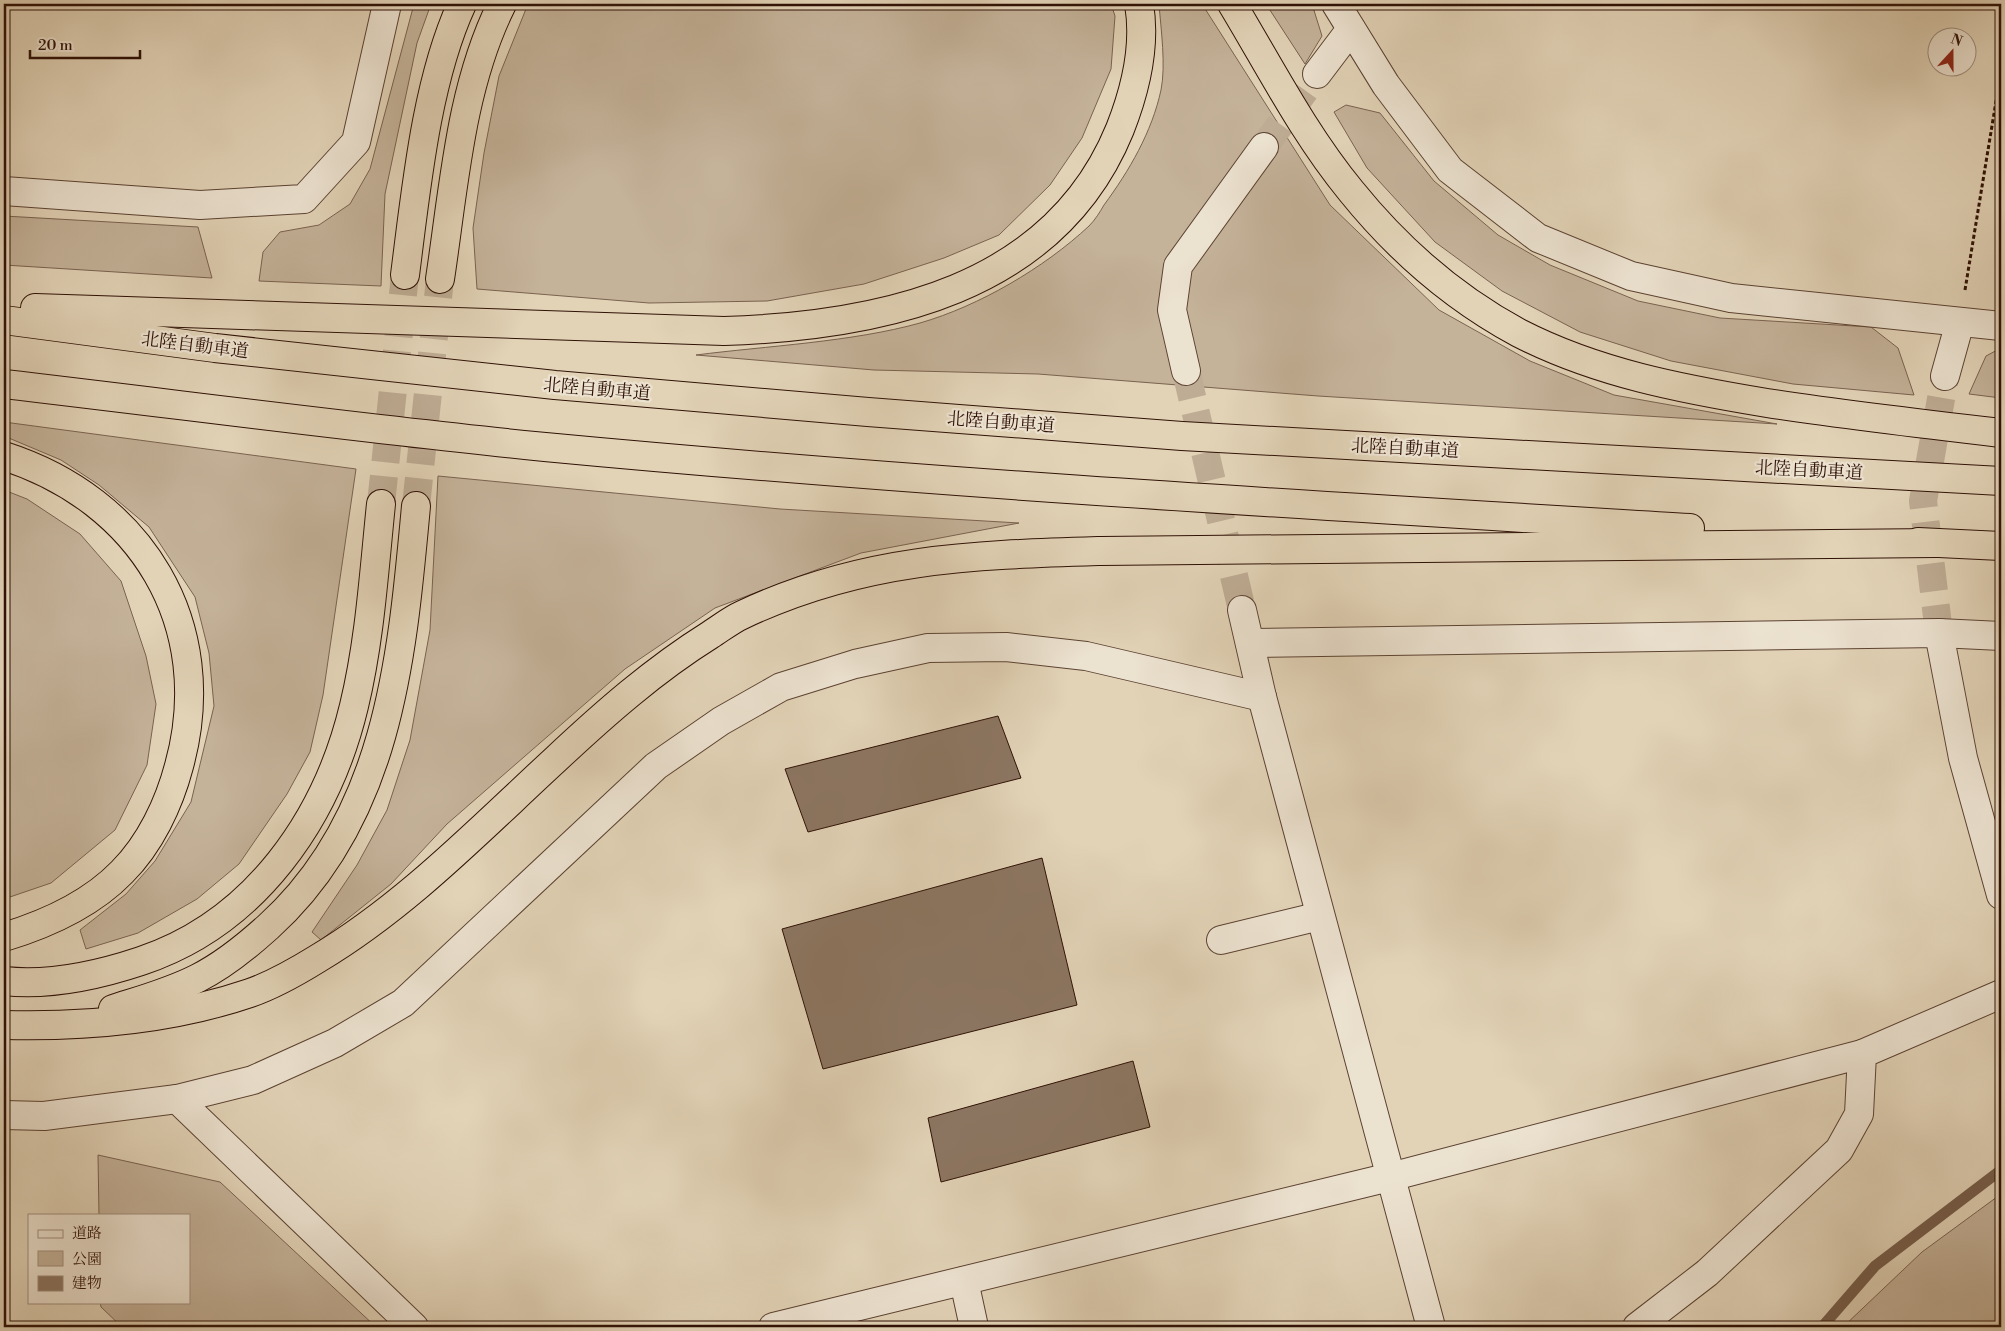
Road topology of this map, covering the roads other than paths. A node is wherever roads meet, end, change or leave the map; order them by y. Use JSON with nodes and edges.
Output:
{"nodes":[{"id":1,"x":387,"y":4,"type":"edge"},
{"id":2,"x":462,"y":4,"type":"edge"},
{"id":3,"x":502,"y":4,"type":"edge"},
{"id":4,"x":1139,"y":4,"type":"edge"},
{"id":5,"x":1232,"y":4,"type":"edge"},
{"id":6,"x":1336,"y":4,"type":"edge"},
{"id":7,"x":1351,"y":29,"type":"junction"},
{"id":8,"x":1317,"y":74,"type":"tunnel mouth"},
{"id":9,"x":1264,"y":147,"type":"tunnel mouth"},
{"id":10,"x":4,"y":191,"type":"edge"},
{"id":11,"x":405,"y":275,"type":"tunnel mouth"},
{"id":12,"x":440,"y":279,"type":"tunnel mouth"},
{"id":13,"x":4,"y":307,"type":"edge"},
{"id":14,"x":4,"y":320,"type":"edge"},
{"id":15,"x":1960,"y":322,"type":"junction"},
{"id":16,"x":2001,"y":326,"type":"edge"},
{"id":17,"x":1186,"y":371,"type":"tunnel mouth"},
{"id":18,"x":1945,"y":376,"type":"tunnel mouth"},
{"id":19,"x":4,"y":384,"type":"edge"},
{"id":20,"x":2001,"y":434,"type":"edge"},
{"id":21,"x":4,"y":456,"type":"edge"},
{"id":22,"x":2001,"y":482,"type":"edge"},
{"id":23,"x":381,"y":504,"type":"tunnel mouth"},
{"id":24,"x":416,"y":506,"type":"tunnel mouth"},
{"id":25,"x":1936,"y":543,"type":"junction"},
{"id":26,"x":2001,"y":546,"type":"edge"},
{"id":27,"x":1242,"y":610,"type":"tunnel mouth"},
{"id":28,"x":1939,"y":633,"type":"junction"},
{"id":29,"x":2001,"y":636,"type":"edge"},
{"id":30,"x":1250,"y":643,"type":"junction"},
{"id":31,"x":1262,"y":697,"type":"junction"},
{"id":32,"x":2001,"y":895,"type":"edge"},
{"id":33,"x":1320,"y":916,"type":"junction"},
{"id":34,"x":4,"y":937,"type":"edge"},
{"id":35,"x":1221,"y":940,"type":"dead end"},
{"id":36,"x":4,"y":981,"type":"edge"},
{"id":37,"x":2001,"y":994,"type":"edge"},
{"id":38,"x":4,"y":1026,"type":"edge"},
{"id":39,"x":37,"y":1026,"type":"junction"},
{"id":40,"x":1862,"y":1054,"type":"junction"},
{"id":41,"x":177,"y":1099,"type":"junction"},
{"id":42,"x":4,"y":1114,"type":"edge"},
{"id":43,"x":1390,"y":1177,"type":"junction"},
{"id":44,"x":964,"y":1281,"type":"junction"},
{"id":45,"x":414,"y":1327,"type":"edge"},
{"id":46,"x":773,"y":1327,"type":"edge"},
{"id":47,"x":974,"y":1327,"type":"edge"},
{"id":48,"x":1431,"y":1327,"type":"edge"},
{"id":49,"x":1637,"y":1327,"type":"edge"}],
"edges":[{"from":1,"to":10,"type":"street"},
{"from":2,"to":11,"type":"highway"},
{"from":3,"to":12,"type":"highway"},
{"from":4,"to":13,"type":"highway"},
{"from":5,"to":20,"type":"highway"},
{"from":6,"to":7,"type":"street"},
{"from":7,"to":8,"type":"street"},
{"from":7,"to":15,"type":"street"},
{"from":9,"to":17,"type":"street"},
{"from":14,"to":22,"type":"highway","name":"北陸自動車道"},
{"from":15,"to":16,"type":"street"},
{"from":15,"to":18,"type":"street"},
{"from":19,"to":25,"type":"highway"},
{"from":21,"to":34,"type":"highway"},
{"from":23,"to":36,"type":"highway"},
{"from":24,"to":39,"type":"highway"},
{"from":25,"to":26,"type":"highway"},
{"from":25,"to":39,"type":"highway"},
{"from":27,"to":30,"type":"street"},
{"from":28,"to":29,"type":"street"},
{"from":28,"to":30,"type":"street"},
{"from":28,"to":32,"type":"street"},
{"from":30,"to":31,"type":"street"},
{"from":31,"to":33,"type":"street"},
{"from":31,"to":41,"type":"street"},
{"from":33,"to":35,"type":"street"},
{"from":33,"to":43,"type":"street"},
{"from":37,"to":40,"type":"street"},
{"from":38,"to":39,"type":"highway"},
{"from":40,"to":43,"type":"street"},
{"from":40,"to":49,"type":"street"},
{"from":41,"to":42,"type":"street"},
{"from":41,"to":45,"type":"street"},
{"from":43,"to":44,"type":"street"},
{"from":43,"to":48,"type":"street"},
{"from":44,"to":46,"type":"street"},
{"from":44,"to":47,"type":"street"}]}
